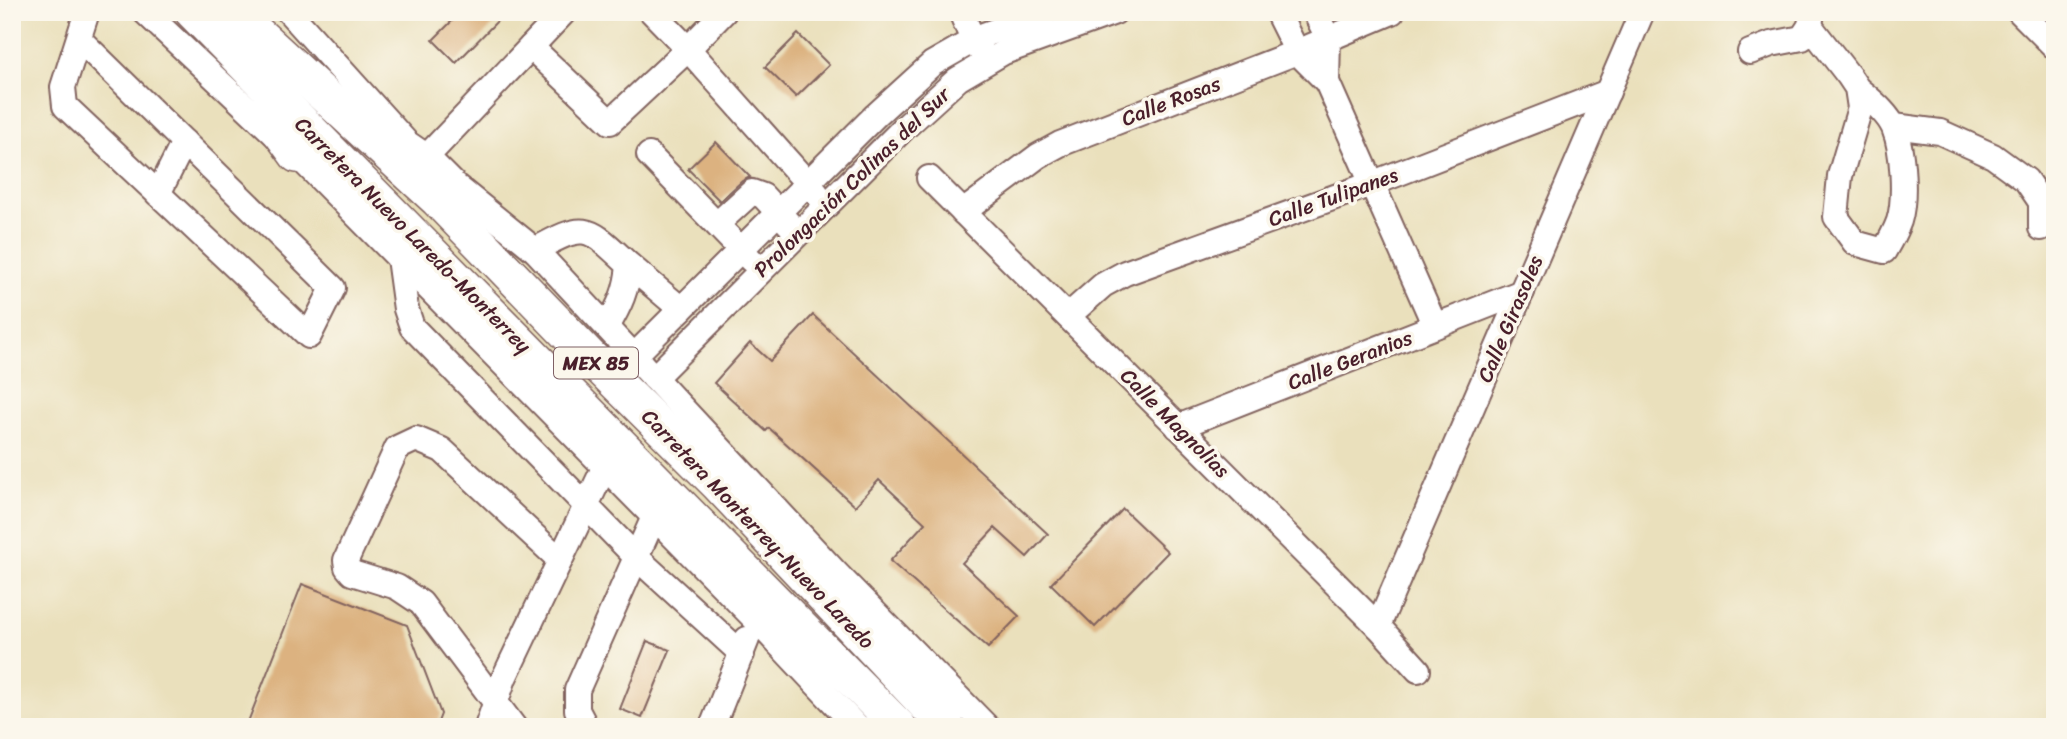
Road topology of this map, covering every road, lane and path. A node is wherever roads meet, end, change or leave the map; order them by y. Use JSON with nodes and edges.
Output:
{"nodes":[{"id":1,"x":86,"y":12,"type":"edge"},
{"id":2,"x":145,"y":12,"type":"edge"},
{"id":3,"x":193,"y":12,"type":"edge"},
{"id":4,"x":289,"y":12,"type":"edge"},
{"id":5,"x":564,"y":12,"type":"edge"},
{"id":6,"x":652,"y":12,"type":"edge"},
{"id":7,"x":724,"y":12,"type":"edge"},
{"id":8,"x":961,"y":12,"type":"edge"},
{"id":9,"x":1115,"y":12,"type":"edge"},
{"id":10,"x":1277,"y":12,"type":"edge"},
{"id":11,"x":1315,"y":12,"type":"edge"},
{"id":12,"x":1392,"y":12,"type":"edge"},
{"id":13,"x":1642,"y":12,"type":"edge"},
{"id":14,"x":2020,"y":12,"type":"edge"},
{"id":15,"x":1811,"y":19,"type":"edge"},
{"id":16,"x":1034,"y":21,"type":"edge"},
{"id":17,"x":244,"y":23,"type":"edge"},
{"id":18,"x":1328,"y":38,"type":"junction"},
{"id":19,"x":79,"y":39,"type":"junction"},
{"id":20,"x":973,"y":40,"type":"junction"},
{"id":21,"x":531,"y":47,"type":"junction"},
{"id":22,"x":2055,"y":47,"type":"edge"},
{"id":23,"x":688,"y":49,"type":"junction"},
{"id":24,"x":1297,"y":52,"type":"junction"},
{"id":25,"x":1750,"y":52,"type":"dead end"},
{"id":26,"x":988,"y":62,"type":"junction"},
{"id":27,"x":1327,"y":82,"type":"junction"},
{"id":28,"x":1857,"y":88,"type":"junction"},
{"id":29,"x":1608,"y":92,"type":"junction"},
{"id":30,"x":1894,"y":126,"type":"junction"},
{"id":31,"x":184,"y":142,"type":"junction"},
{"id":32,"x":297,"y":155,"type":"junction"},
{"id":33,"x":649,"y":155,"type":"dead end"},
{"id":34,"x":415,"y":158,"type":"junction"},
{"id":35,"x":929,"y":178,"type":"dead end"},
{"id":36,"x":808,"y":184,"type":"junction"},
{"id":37,"x":1371,"y":184,"type":"junction"},
{"id":38,"x":456,"y":186,"type":"junction"},
{"id":39,"x":158,"y":194,"type":"junction"},
{"id":40,"x":827,"y":205,"type":"junction"},
{"id":41,"x":963,"y":212,"type":"junction"},
{"id":42,"x":778,"y":213,"type":"junction"},
{"id":43,"x":717,"y":224,"type":"junction"},
{"id":44,"x":2041,"y":228,"type":"dead end"},
{"id":45,"x":798,"y":234,"type":"junction"},
{"id":46,"x":741,"y":249,"type":"junction"},
{"id":47,"x":535,"y":250,"type":"junction"},
{"id":48,"x":398,"y":258,"type":"junction"},
{"id":49,"x":629,"y":265,"type":"junction"},
{"id":50,"x":762,"y":271,"type":"junction"},
{"id":51,"x":1522,"y":292,"type":"junction"},
{"id":52,"x":681,"y":309,"type":"junction"},
{"id":53,"x":1068,"y":316,"type":"junction"},
{"id":54,"x":1435,"y":326,"type":"junction"},
{"id":55,"x":607,"y":327,"type":"junction"},
{"id":56,"x":590,"y":357,"type":"junction"},
{"id":57,"x":633,"y":357,"type":"junction"},
{"id":58,"x":654,"y":378,"type":"junction"},
{"id":59,"x":1178,"y":427,"type":"junction"},
{"id":60,"x":604,"y":466,"type":"junction"},
{"id":61,"x":717,"y":482,"type":"junction"},
{"id":62,"x":586,"y":505,"type":"junction"},
{"id":63,"x":654,"y":517,"type":"junction"},
{"id":64,"x":636,"y":557,"type":"junction"},
{"id":65,"x":560,"y":560,"type":"junction"},
{"id":66,"x":837,"y":574,"type":"junction"},
{"id":67,"x":755,"y":619,"type":"junction"},
{"id":68,"x":1378,"y":626,"type":"junction"},
{"id":69,"x":742,"y":654,"type":"junction"},
{"id":70,"x":1418,"y":670,"type":"dead end"},
{"id":71,"x":495,"y":702,"type":"junction"},
{"id":72,"x":834,"y":717,"type":"edge"},
{"id":73,"x":487,"y":727,"type":"edge"},
{"id":74,"x":514,"y":727,"type":"edge"},
{"id":75,"x":586,"y":727,"type":"edge"},
{"id":76,"x":712,"y":727,"type":"edge"},
{"id":77,"x":857,"y":727,"type":"edge"},
{"id":78,"x":899,"y":727,"type":"edge"},
{"id":79,"x":947,"y":727,"type":"edge"},
{"id":80,"x":987,"y":727,"type":"edge"}],
"edges":[{"from":1,"to":19,"type":"street"},
{"from":2,"to":32,"type":"street"},
{"from":3,"to":32,"type":"highway"},
{"from":3,"to":78,"type":"highway","name":"Carretera Nuevo Laredo-Monterrey","number":"MEX 85"},
{"from":4,"to":34,"type":"street"},
{"from":5,"to":21,"type":"street"},
{"from":6,"to":23,"type":"street"},
{"from":7,"to":23,"type":"street"},
{"from":8,"to":20,"type":"street"},
{"from":9,"to":16,"type":"street","name":"Prolongación Colinas del Sur"},
{"from":10,"to":24,"type":"street"},
{"from":11,"to":18,"type":"street"},
{"from":12,"to":18,"type":"street","name":"Calle Rosas"},
{"from":13,"to":29,"type":"street","name":"Calle Girasoles"},
{"from":14,"to":22,"type":"street"},
{"from":15,"to":25,"type":"street"},
{"from":15,"to":28,"type":"street"},
{"from":16,"to":20,"type":"street","name":"Prolongación Colinas del Sur"},
{"from":16,"to":26,"type":"street","name":"Prolongación Colinas del Sur"},
{"from":17,"to":34,"type":"highway","name":"Carretera Monterrey-Nuevo Laredo","number":"MEX 85"},
{"from":18,"to":24,"type":"street","name":"Calle Rosas"},
{"from":18,"to":27,"type":"street"},
{"from":19,"to":31,"type":"street"},
{"from":19,"to":39,"type":"street"},
{"from":20,"to":26,"type":"street"},
{"from":20,"to":36,"type":"street","name":"Prolongación Colinas del Sur"},
{"from":21,"to":23,"type":"street"},
{"from":21,"to":34,"type":"street"},
{"from":23,"to":36,"type":"street"},
{"from":24,"to":27,"type":"street"},
{"from":24,"to":41,"type":"street","name":"Calle Rosas"},
{"from":26,"to":40,"type":"street","name":"Prolongación Colinas del Sur"},
{"from":27,"to":37,"type":"street"},
{"from":28,"to":30,"type":"street"},
{"from":28,"to":30,"type":"street"},
{"from":29,"to":37,"type":"street","name":"Calle Tulipanes"},
{"from":29,"to":51,"type":"street","name":"Calle Girasoles"},
{"from":30,"to":44,"type":"street"},
{"from":31,"to":39,"type":"street"},
{"from":31,"to":39,"type":"street"},
{"from":32,"to":48,"type":"street"},
{"from":33,"to":43,"type":"street"},
{"from":34,"to":38,"type":"street"},
{"from":34,"to":56,"type":"highway","name":"Carretera Monterrey-Nuevo Laredo","number":"MEX 85"},
{"from":35,"to":41,"type":"street","name":"Calle Magnolias"},
{"from":36,"to":40,"type":"street"},
{"from":36,"to":42,"type":"street","name":"Prolongación Colinas del Sur"},
{"from":37,"to":53,"type":"street","name":"Calle Tulipanes"},
{"from":37,"to":54,"type":"street"},
{"from":38,"to":47,"type":"street"},
{"from":38,"to":56,"type":"highway"},
{"from":40,"to":45,"type":"street","name":"Prolongación Colinas del Sur"},
{"from":41,"to":53,"type":"street","name":"Calle Magnolias"},
{"from":42,"to":43,"type":"street"},
{"from":42,"to":45,"type":"street"},
{"from":42,"to":46,"type":"street","name":"Prolongación Colinas del Sur"},
{"from":43,"to":46,"type":"street"},
{"from":45,"to":50,"type":"street","name":"Prolongación Colinas del Sur"},
{"from":46,"to":50,"type":"street"},
{"from":46,"to":52,"type":"street","name":"Prolongación Colinas del Sur"},
{"from":47,"to":49,"type":"street"},
{"from":47,"to":55,"type":"street"},
{"from":48,"to":60,"type":"street"},
{"from":48,"to":62,"type":"street"},
{"from":49,"to":52,"type":"street"},
{"from":49,"to":55,"type":"street"},
{"from":50,"to":58,"type":"street","name":"Prolongación Colinas del Sur"},
{"from":51,"to":54,"type":"street","name":"Calle Geranios"},
{"from":51,"to":68,"type":"street","name":"Calle Girasoles"},
{"from":52,"to":57,"type":"street","name":"Prolongación Colinas del Sur"},
{"from":53,"to":59,"type":"street","name":"Calle Magnolias"},
{"from":54,"to":59,"type":"street","name":"Calle Geranios"},
{"from":55,"to":57,"type":"street"},
{"from":56,"to":61,"type":"highway","name":"Carretera Monterrey-Nuevo Laredo","number":"MEX 85"},
{"from":57,"to":58,"type":"street"},
{"from":58,"to":66,"type":"street"},
{"from":59,"to":68,"type":"street","name":"Calle Magnolias"},
{"from":60,"to":62,"type":"street"},
{"from":60,"to":63,"type":"street"},
{"from":61,"to":66,"type":"highway"},
{"from":61,"to":79,"type":"highway","name":"Carretera Monterrey-Nuevo Laredo","number":"MEX 85"},
{"from":62,"to":64,"type":"street"},
{"from":62,"to":65,"type":"street"},
{"from":63,"to":64,"type":"street"},
{"from":63,"to":67,"type":"street"},
{"from":64,"to":69,"type":"street"},
{"from":64,"to":75,"type":"street"},
{"from":65,"to":71,"type":"street"},
{"from":65,"to":71,"type":"street"},
{"from":66,"to":80,"type":"street"},
{"from":67,"to":69,"type":"street"},
{"from":67,"to":72,"type":"street"},
{"from":68,"to":70,"type":"street","name":"Calle Magnolias"},
{"from":69,"to":76,"type":"street"},
{"from":71,"to":73,"type":"street"},
{"from":71,"to":74,"type":"street"},
{"from":72,"to":77,"type":"street"}]}
